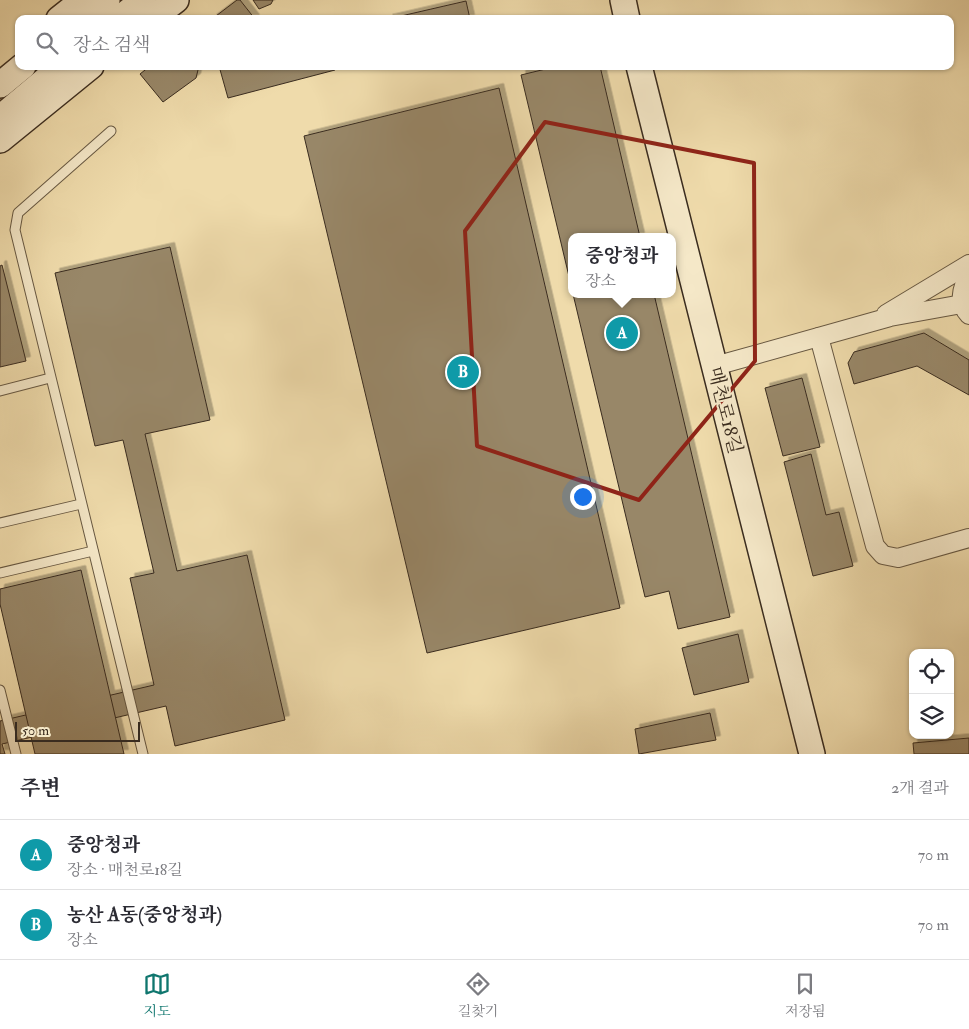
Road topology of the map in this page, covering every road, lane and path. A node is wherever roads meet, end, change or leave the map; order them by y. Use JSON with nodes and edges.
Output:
{"nodes":[{"id":1,"x":83,"y":0,"type":"edge"},
{"id":2,"x":107,"y":0,"type":"edge"},
{"id":3,"x":143,"y":0,"type":"edge"},
{"id":4,"x":176,"y":0,"type":"edge"},
{"id":5,"x":623,"y":0,"type":"edge"},
{"id":6,"x":64,"y":15,"type":"edge"},
{"id":7,"x":87,"y":15,"type":"edge"},
{"id":8,"x":124,"y":15,"type":"edge"},
{"id":9,"x":157,"y":15,"type":"edge"},
{"id":10,"x":627,"y":15,"type":"edge"},
{"id":11,"x":15,"y":53,"type":"edge"},
{"id":12,"x":0,"y":65,"type":"edge"},
{"id":13,"x":18,"y":70,"type":"edge"},
{"id":14,"x":58,"y":70,"type":"edge"},
{"id":15,"x":86,"y":70,"type":"edge"},
{"id":16,"x":640,"y":70,"type":"edge"},
{"id":17,"x":0,"y":85,"type":"edge"},
{"id":18,"x":111,"y":131,"type":"dead end"},
{"id":19,"x":1,"y":134,"type":"edge"},
{"id":20,"x":969,"y":264,"type":"edge"},
{"id":21,"x":969,"y":276,"type":"edge"},
{"id":22,"x":966,"y":309,"type":"edge"},
{"id":23,"x":873,"y":322,"type":"junction"},
{"id":24,"x":819,"y":337,"type":"junction"},
{"id":25,"x":715,"y":366,"type":"junction"},
{"id":26,"x":50,"y":378,"type":"junction"},
{"id":27,"x":0,"y":391,"type":"edge"},
{"id":28,"x":81,"y":504,"type":"junction"},
{"id":29,"x":0,"y":523,"type":"edge"},
{"id":30,"x":969,"y":538,"type":"edge"},
{"id":31,"x":93,"y":551,"type":"junction"},
{"id":32,"x":0,"y":573,"type":"edge"},
{"id":33,"x":0,"y":690,"type":"edge"},
{"id":34,"x":16,"y":754,"type":"edge"},
{"id":35,"x":143,"y":754,"type":"edge"},
{"id":36,"x":812,"y":754,"type":"edge"}],
"edges":[{"from":1,"to":6,"type":"main road"},
{"from":2,"to":7,"type":"main road"},
{"from":3,"to":8,"type":"main road"},
{"from":4,"to":9,"type":"main road"},
{"from":5,"to":10,"type":"main road"},
{"from":11,"to":12,"type":"main road"},
{"from":13,"to":17,"type":"main road"},
{"from":14,"to":19,"type":"main road"},
{"from":15,"to":19,"type":"main road"},
{"from":16,"to":25,"type":"main road","name":"매천로18길"},
{"from":18,"to":26,"type":"lane"},
{"from":20,"to":23,"type":"street"},
{"from":21,"to":22,"type":"street"},
{"from":22,"to":23,"type":"street"},
{"from":23,"to":24,"type":"street"},
{"from":24,"to":25,"type":"street"},
{"from":24,"to":30,"type":"street"},
{"from":25,"to":36,"type":"main road","name":"매천로18길"},
{"from":26,"to":27,"type":"lane"},
{"from":26,"to":28,"type":"lane"},
{"from":28,"to":29,"type":"lane"},
{"from":28,"to":31,"type":"lane"},
{"from":31,"to":32,"type":"lane"},
{"from":31,"to":35,"type":"lane"},
{"from":33,"to":34,"type":"lane"}]}
